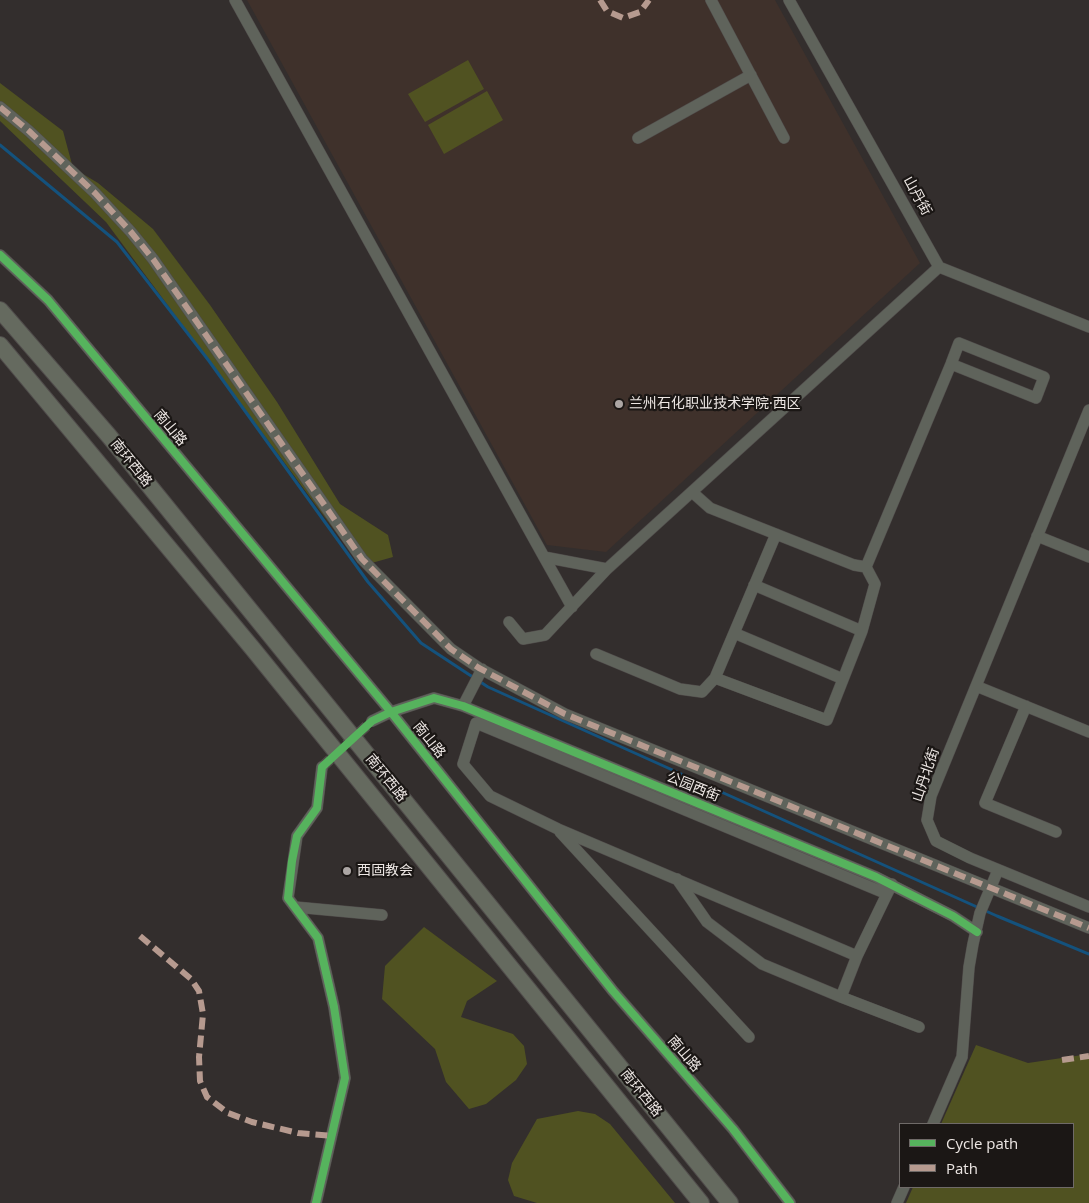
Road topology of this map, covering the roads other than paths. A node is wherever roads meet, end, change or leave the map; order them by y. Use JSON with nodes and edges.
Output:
{"nodes":[{"id":1,"x":235,"y":0,"type":"edge"},
{"id":2,"x":711,"y":0,"type":"edge"},
{"id":3,"x":789,"y":0,"type":"edge"},
{"id":4,"x":751,"y":75,"type":"junction"},
{"id":5,"x":0,"y":107,"type":"edge"},
{"id":6,"x":638,"y":138,"type":"dead end"},
{"id":7,"x":784,"y":138,"type":"dead end"},
{"id":8,"x":0,"y":255,"type":"edge"},
{"id":9,"x":939,"y":267,"type":"junction"},
{"id":10,"x":0,"y":310,"type":"edge"},
{"id":11,"x":1089,"y":327,"type":"edge"},
{"id":12,"x":0,"y":345,"type":"edge"},
{"id":13,"x":951,"y":364,"type":"junction"},
{"id":14,"x":1089,"y":410,"type":"edge"},
{"id":15,"x":692,"y":492,"type":"junction"},
{"id":16,"x":776,"y":534,"type":"junction"},
{"id":17,"x":1038,"y":536,"type":"junction"},
{"id":18,"x":1089,"y":556,"type":"edge"},
{"id":19,"x":544,"y":557,"type":"junction"},
{"id":20,"x":866,"y":567,"type":"junction"},
{"id":21,"x":607,"y":569,"type":"junction"},
{"id":22,"x":754,"y":585,"type":"junction"},
{"id":23,"x":572,"y":607,"type":"junction"},
{"id":24,"x":509,"y":622,"type":"dead end"},
{"id":25,"x":862,"y":631,"type":"junction"},
{"id":26,"x":734,"y":632,"type":"junction"},
{"id":27,"x":596,"y":654,"type":"dead end"},
{"id":28,"x":480,"y":672,"type":"junction"},
{"id":29,"x":714,"y":678,"type":"junction"},
{"id":30,"x":844,"y":678,"type":"junction"},
{"id":31,"x":976,"y":686,"type":"junction"},
{"id":32,"x":463,"y":706,"type":"junction"},
{"id":33,"x":1026,"y":706,"type":"junction"},
{"id":34,"x":391,"y":712,"type":"junction"},
{"id":35,"x":372,"y":721,"type":"tunnel mouth"},
{"id":36,"x":1089,"y":732,"type":"edge"},
{"id":37,"x":322,"y":767,"type":"tunnel mouth"},
{"id":38,"x":558,"y":829,"type":"junction"},
{"id":39,"x":1056,"y":832,"type":"dead end"},
{"id":40,"x":998,"y":870,"type":"junction"},
{"id":41,"x":677,"y":879,"type":"junction"},
{"id":42,"x":889,"y":889,"type":"junction"},
{"id":43,"x":990,"y":892,"type":"junction"},
{"id":44,"x":295,"y":907,"type":"junction"},
{"id":45,"x":1089,"y":907,"type":"edge"},
{"id":46,"x":382,"y":915,"type":"dead end"},
{"id":47,"x":1089,"y":928,"type":"edge"},
{"id":48,"x":977,"y":932,"type":"junction"},
{"id":49,"x":857,"y":956,"type":"junction"},
{"id":50,"x":841,"y":997,"type":"junction"},
{"id":51,"x":919,"y":1027,"type":"dead end"},
{"id":52,"x":749,"y":1036,"type":"dead end"},
{"id":53,"x":933,"y":1123,"type":"edge"},
{"id":54,"x":904,"y":1188,"type":"edge"},
{"id":55,"x":316,"y":1203,"type":"edge"},
{"id":56,"x":701,"y":1203,"type":"edge"},
{"id":57,"x":730,"y":1203,"type":"edge"},
{"id":58,"x":790,"y":1203,"type":"edge"},
{"id":59,"x":897,"y":1203,"type":"edge"}],
"edges":[{"from":1,"to":19,"type":"street"},
{"from":2,"to":4,"type":"street"},
{"from":3,"to":9,"type":"street","name":"山丹街"},
{"from":4,"to":6,"type":"street"},
{"from":4,"to":7,"type":"street"},
{"from":5,"to":28,"type":"street"},
{"from":8,"to":34,"type":"street","name":"南山路"},
{"from":9,"to":11,"type":"street"},
{"from":9,"to":15,"type":"street"},
{"from":10,"to":57,"type":"highway","name":"南环西路"},
{"from":12,"to":56,"type":"highway","name":"南环西路"},
{"from":13,"to":13,"type":"street"},
{"from":13,"to":20,"type":"street"},
{"from":14,"to":17,"type":"street","name":"山丹北街"},
{"from":15,"to":16,"type":"street"},
{"from":15,"to":21,"type":"street"},
{"from":16,"to":20,"type":"street"},
{"from":16,"to":22,"type":"street"},
{"from":17,"to":18,"type":"street"},
{"from":17,"to":31,"type":"street","name":"山丹北街"},
{"from":19,"to":21,"type":"street"},
{"from":19,"to":23,"type":"street"},
{"from":20,"to":25,"type":"street"},
{"from":21,"to":23,"type":"street"},
{"from":22,"to":25,"type":"street"},
{"from":22,"to":26,"type":"street"},
{"from":23,"to":24,"type":"street"},
{"from":25,"to":30,"type":"street"},
{"from":26,"to":29,"type":"street"},
{"from":26,"to":30,"type":"street"},
{"from":27,"to":29,"type":"street"},
{"from":28,"to":32,"type":"street"},
{"from":28,"to":43,"type":"street"},
{"from":29,"to":30,"type":"street"},
{"from":31,"to":33,"type":"street"},
{"from":31,"to":40,"type":"street","name":"山丹北街"},
{"from":32,"to":34,"type":"street","name":"公园西街"},
{"from":32,"to":42,"type":"street","name":"公园西街"},
{"from":33,"to":36,"type":"street"},
{"from":33,"to":39,"type":"street"},
{"from":34,"to":35,"type":"street","name":"公园西街"},
{"from":34,"to":58,"type":"street","name":"南山路"},
{"from":37,"to":44,"type":"street"},
{"from":38,"to":41,"type":"street"},
{"from":38,"to":42,"type":"street"},
{"from":38,"to":52,"type":"street"},
{"from":40,"to":43,"type":"street"},
{"from":40,"to":45,"type":"street"},
{"from":41,"to":49,"type":"street"},
{"from":41,"to":50,"type":"street"},
{"from":42,"to":48,"type":"street","name":"公园西街"},
{"from":42,"to":49,"type":"street"},
{"from":43,"to":47,"type":"street"},
{"from":43,"to":48,"type":"street"},
{"from":44,"to":46,"type":"street"},
{"from":44,"to":55,"type":"street"},
{"from":48,"to":53,"type":"street"},
{"from":49,"to":50,"type":"street"},
{"from":50,"to":51,"type":"street"},
{"from":54,"to":59,"type":"street"}]}
